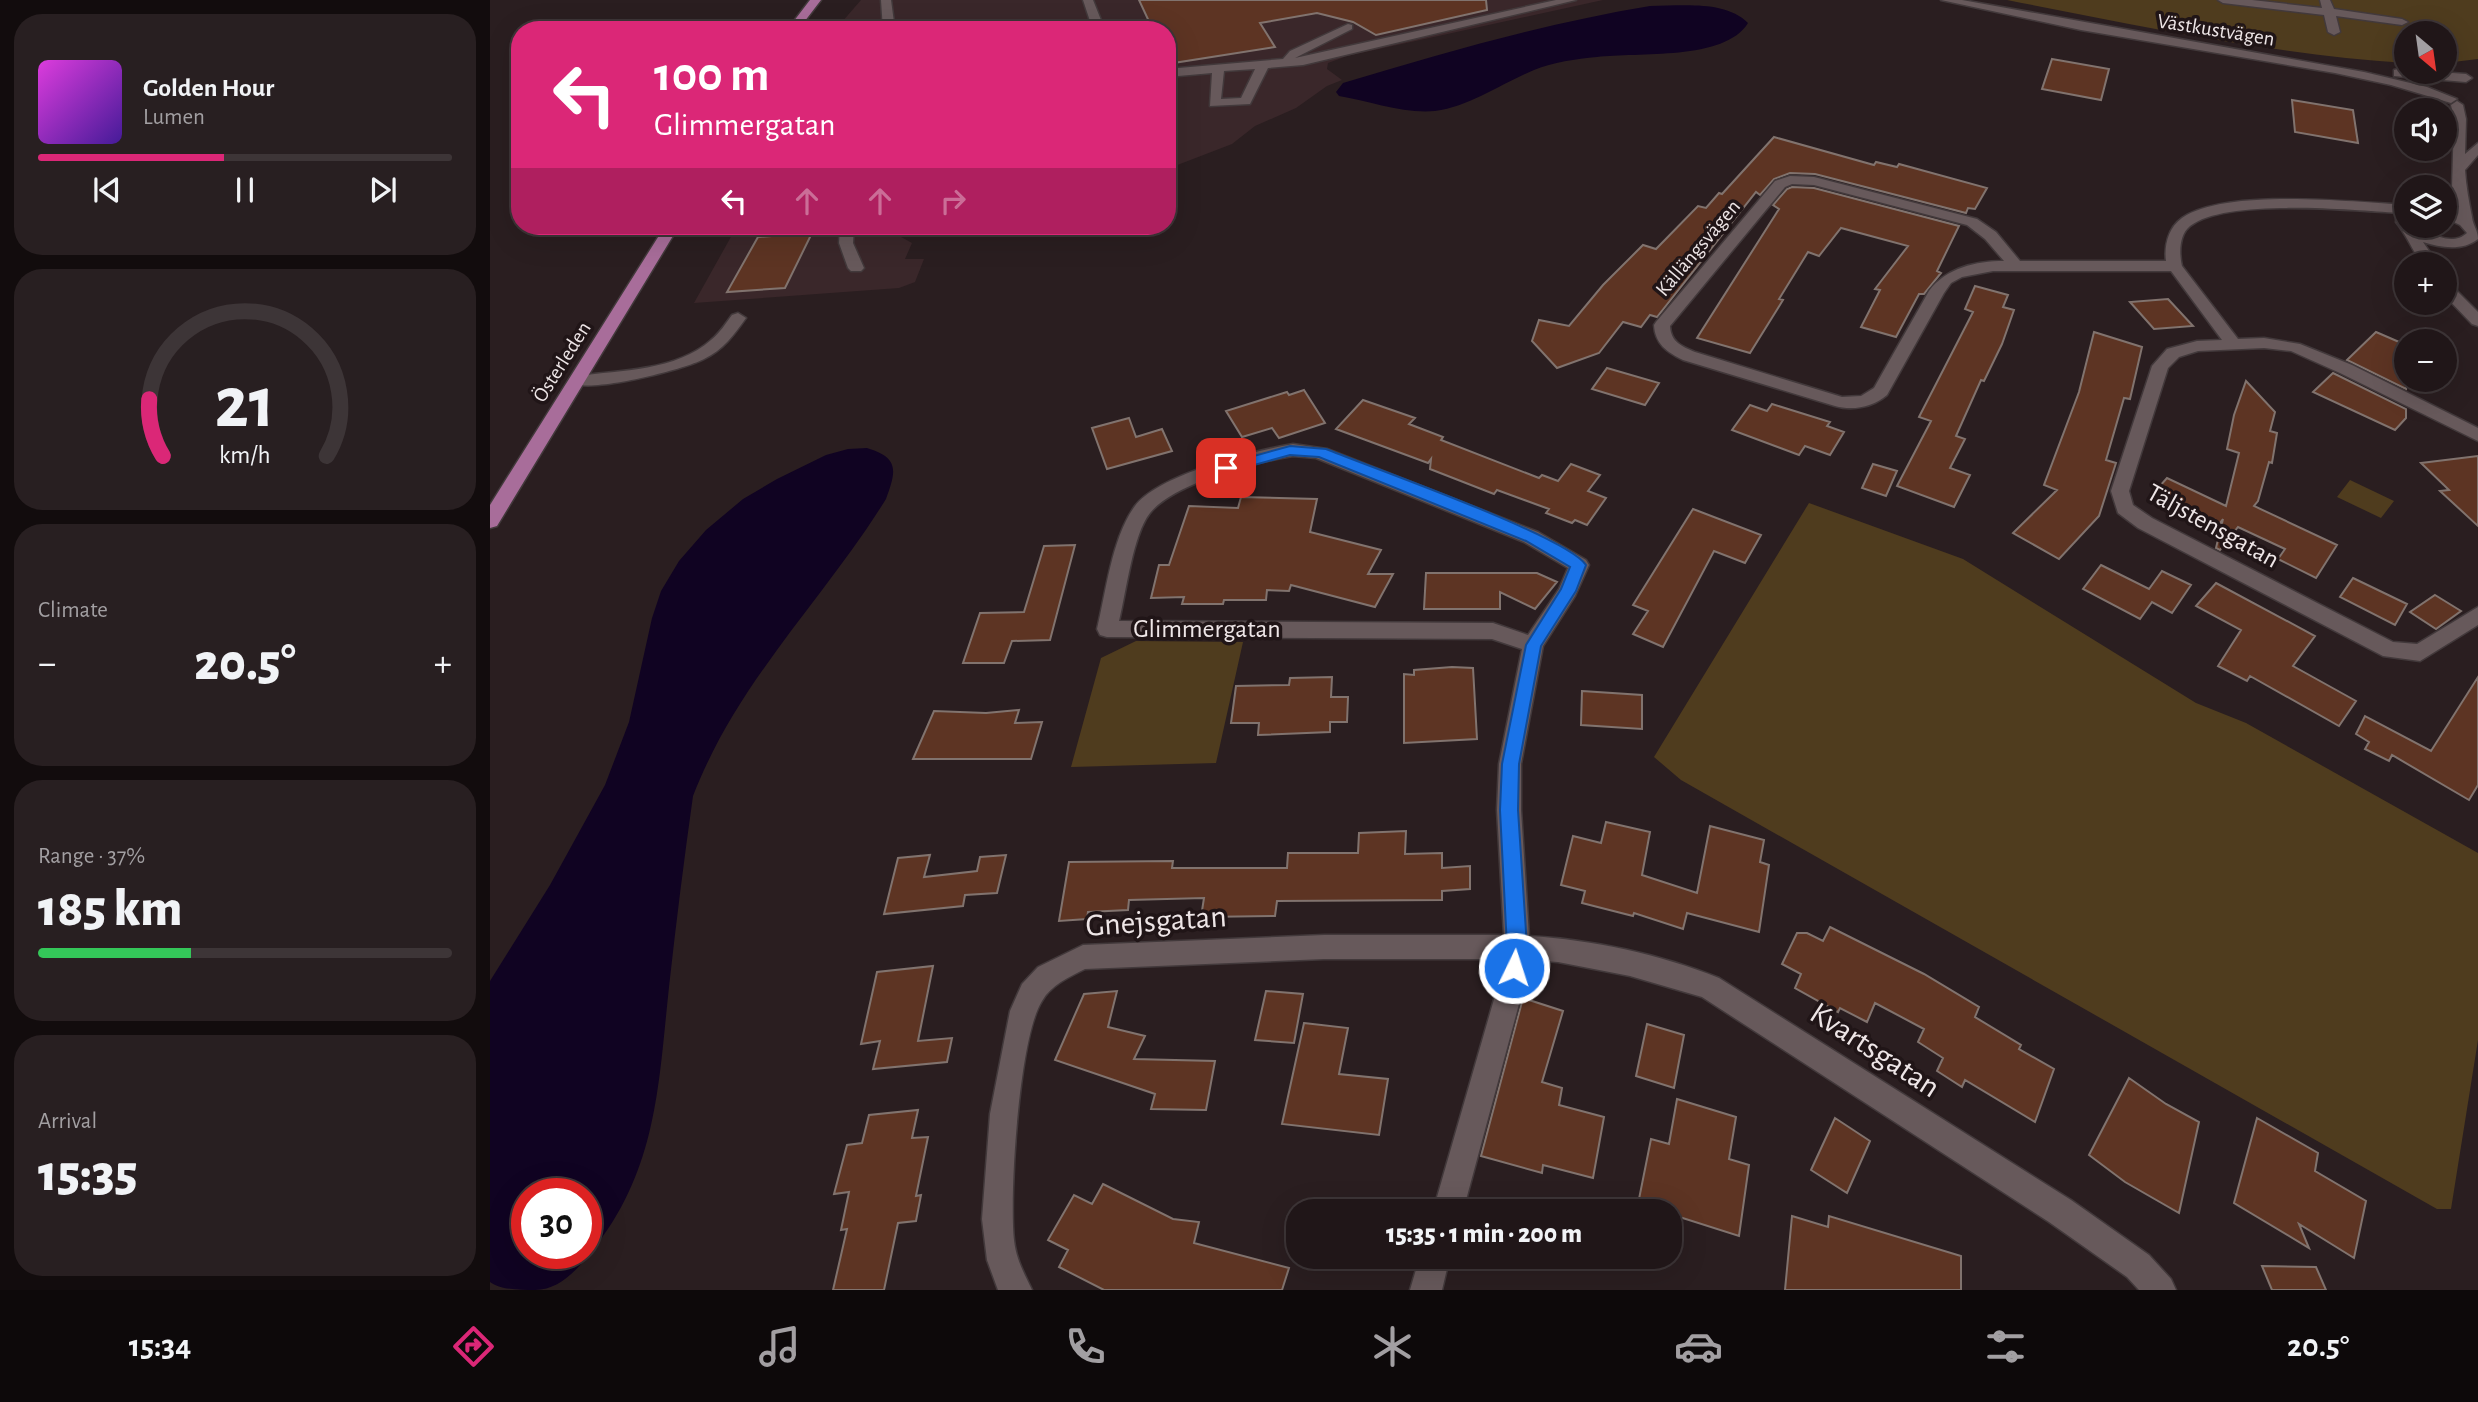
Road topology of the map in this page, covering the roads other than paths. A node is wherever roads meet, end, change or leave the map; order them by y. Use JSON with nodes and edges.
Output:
{"nodes":[{"id":1,"x":816,"y":0,"type":"edge"},
{"id":2,"x":886,"y":0,"type":"edge"},
{"id":3,"x":1088,"y":0,"type":"edge"},
{"id":4,"x":1571,"y":0,"type":"edge"},
{"id":5,"x":1945,"y":0,"type":"edge"},
{"id":6,"x":2223,"y":0,"type":"edge"},
{"id":7,"x":2325,"y":0,"type":"edge"},
{"id":8,"x":2329,"y":12,"type":"junction"},
{"id":9,"x":799,"y":21,"type":"edge"},
{"id":10,"x":887,"y":21,"type":"edge"},
{"id":11,"x":1096,"y":21,"type":"edge"},
{"id":12,"x":2395,"y":21,"type":"edge"},
{"id":13,"x":1348,"y":27,"type":"dead end"},
{"id":14,"x":2334,"y":32,"type":"dead end"},
{"id":15,"x":1287,"y":63,"type":"junction"},
{"id":16,"x":1263,"y":65,"type":"junction"},
{"id":17,"x":2316,"y":65,"type":"junction"},
{"id":18,"x":1219,"y":68,"type":"junction"},
{"id":19,"x":1176,"y":72,"type":"edge"},
{"id":20,"x":2474,"y":78,"type":"edge"},
{"id":21,"x":2442,"y":98,"type":"edge"},
{"id":22,"x":2451,"y":98,"type":"edge"},
{"id":23,"x":2457,"y":104,"type":"edge"},
{"id":24,"x":2457,"y":110,"type":"edge"},
{"id":25,"x":2471,"y":113,"type":"dead end"},
{"id":26,"x":2478,"y":147,"type":"edge"},
{"id":27,"x":2460,"y":168,"type":"junction"},
{"id":28,"x":2459,"y":188,"type":"junction"},
{"id":29,"x":2457,"y":190,"type":"edge"},
{"id":30,"x":2344,"y":206,"type":"junction"},
{"id":31,"x":2394,"y":210,"type":"edge"},
{"id":32,"x":2394,"y":222,"type":"edge"},
{"id":33,"x":2471,"y":226,"type":"edge"},
{"id":34,"x":667,"y":235,"type":"edge"},
{"id":35,"x":846,"y":235,"type":"edge"},
{"id":36,"x":2429,"y":238,"type":"edge"},
{"id":37,"x":2452,"y":243,"type":"junction"},
{"id":38,"x":2478,"y":246,"type":"edge"},
{"id":39,"x":2442,"y":252,"type":"edge"},
{"id":40,"x":2016,"y":266,"type":"junction"},
{"id":41,"x":2175,"y":266,"type":"junction"},
{"id":42,"x":856,"y":268,"type":"dead end"},
{"id":43,"x":2457,"y":299,"type":"edge"},
{"id":44,"x":737,"y":318,"type":"dead end"},
{"id":45,"x":2478,"y":321,"type":"edge"},
{"id":46,"x":2234,"y":344,"type":"junction"},
{"id":47,"x":578,"y":380,"type":"junction"},
{"id":48,"x":2478,"y":435,"type":"edge"},
{"id":49,"x":490,"y":521,"type":"edge"},
{"id":50,"x":2478,"y":615,"type":"edge"},
{"id":51,"x":1534,"y":645,"type":"junction"},
{"id":52,"x":1517,"y":947,"type":"junction"},
{"id":53,"x":1451,"y":1199,"type":"edge"},
{"id":54,"x":1432,"y":1269,"type":"edge"},
{"id":55,"x":1016,"y":1290,"type":"edge"},
{"id":56,"x":1426,"y":1290,"type":"edge"},
{"id":57,"x":2160,"y":1290,"type":"edge"}],
"edges":[{"from":1,"to":9,"type":"main road"},
{"from":2,"to":10,"type":"street"},
{"from":3,"to":11,"type":"street"},
{"from":4,"to":15,"type":"street"},
{"from":5,"to":17,"type":"street","name":"Västkustvägen"},
{"from":6,"to":8,"type":"street"},
{"from":7,"to":8,"type":"street"},
{"from":8,"to":12,"type":"street"},
{"from":8,"to":14,"type":"street"},
{"from":13,"to":15,"type":"street"},
{"from":15,"to":16,"type":"street"},
{"from":16,"to":18,"type":"street"},
{"from":16,"to":18,"type":"street"},
{"from":17,"to":20,"type":"street","name":"Västkustvägen"},
{"from":17,"to":21,"type":"street","name":"Västkustvägen"},
{"from":18,"to":19,"type":"street"},
{"from":20,"to":22,"type":"street"},
{"from":23,"to":25,"type":"street","name":"Västkustvägen"},
{"from":24,"to":27,"type":"street"},
{"from":26,"to":27,"type":"street"},
{"from":27,"to":28,"type":"street"},
{"from":28,"to":29,"type":"street"},
{"from":28,"to":33,"type":"street"},
{"from":30,"to":31,"type":"street"},
{"from":30,"to":32,"type":"street"},
{"from":30,"to":41,"type":"street"},
{"from":33,"to":37,"type":"street"},
{"from":34,"to":47,"type":"main road","name":"Österleden"},
{"from":35,"to":42,"type":"street"},
{"from":36,"to":37,"type":"street"},
{"from":37,"to":38,"type":"street"},
{"from":37,"to":39,"type":"street"},
{"from":40,"to":40,"type":"street","name":"Källängsvägen"},
{"from":40,"to":41,"type":"street"},
{"from":41,"to":46,"type":"street"},
{"from":43,"to":45,"type":"street"},
{"from":44,"to":47,"type":"street"},
{"from":46,"to":48,"type":"street","name":"Täljstensgatan"},
{"from":46,"to":50,"type":"street","name":"Täljstensgatan"},
{"from":47,"to":49,"type":"main road","name":"Österleden"},
{"from":51,"to":51,"type":"street","name":"Glimmergatan"},
{"from":51,"to":52,"type":"street","name":"Glimmergatan"},
{"from":52,"to":53,"type":"street","name":"Glimmergatan"},
{"from":52,"to":55,"type":"street","name":"Gnejsgatan"},
{"from":52,"to":57,"type":"street","name":"Kvartsgatan"},
{"from":54,"to":56,"type":"street"}]}
